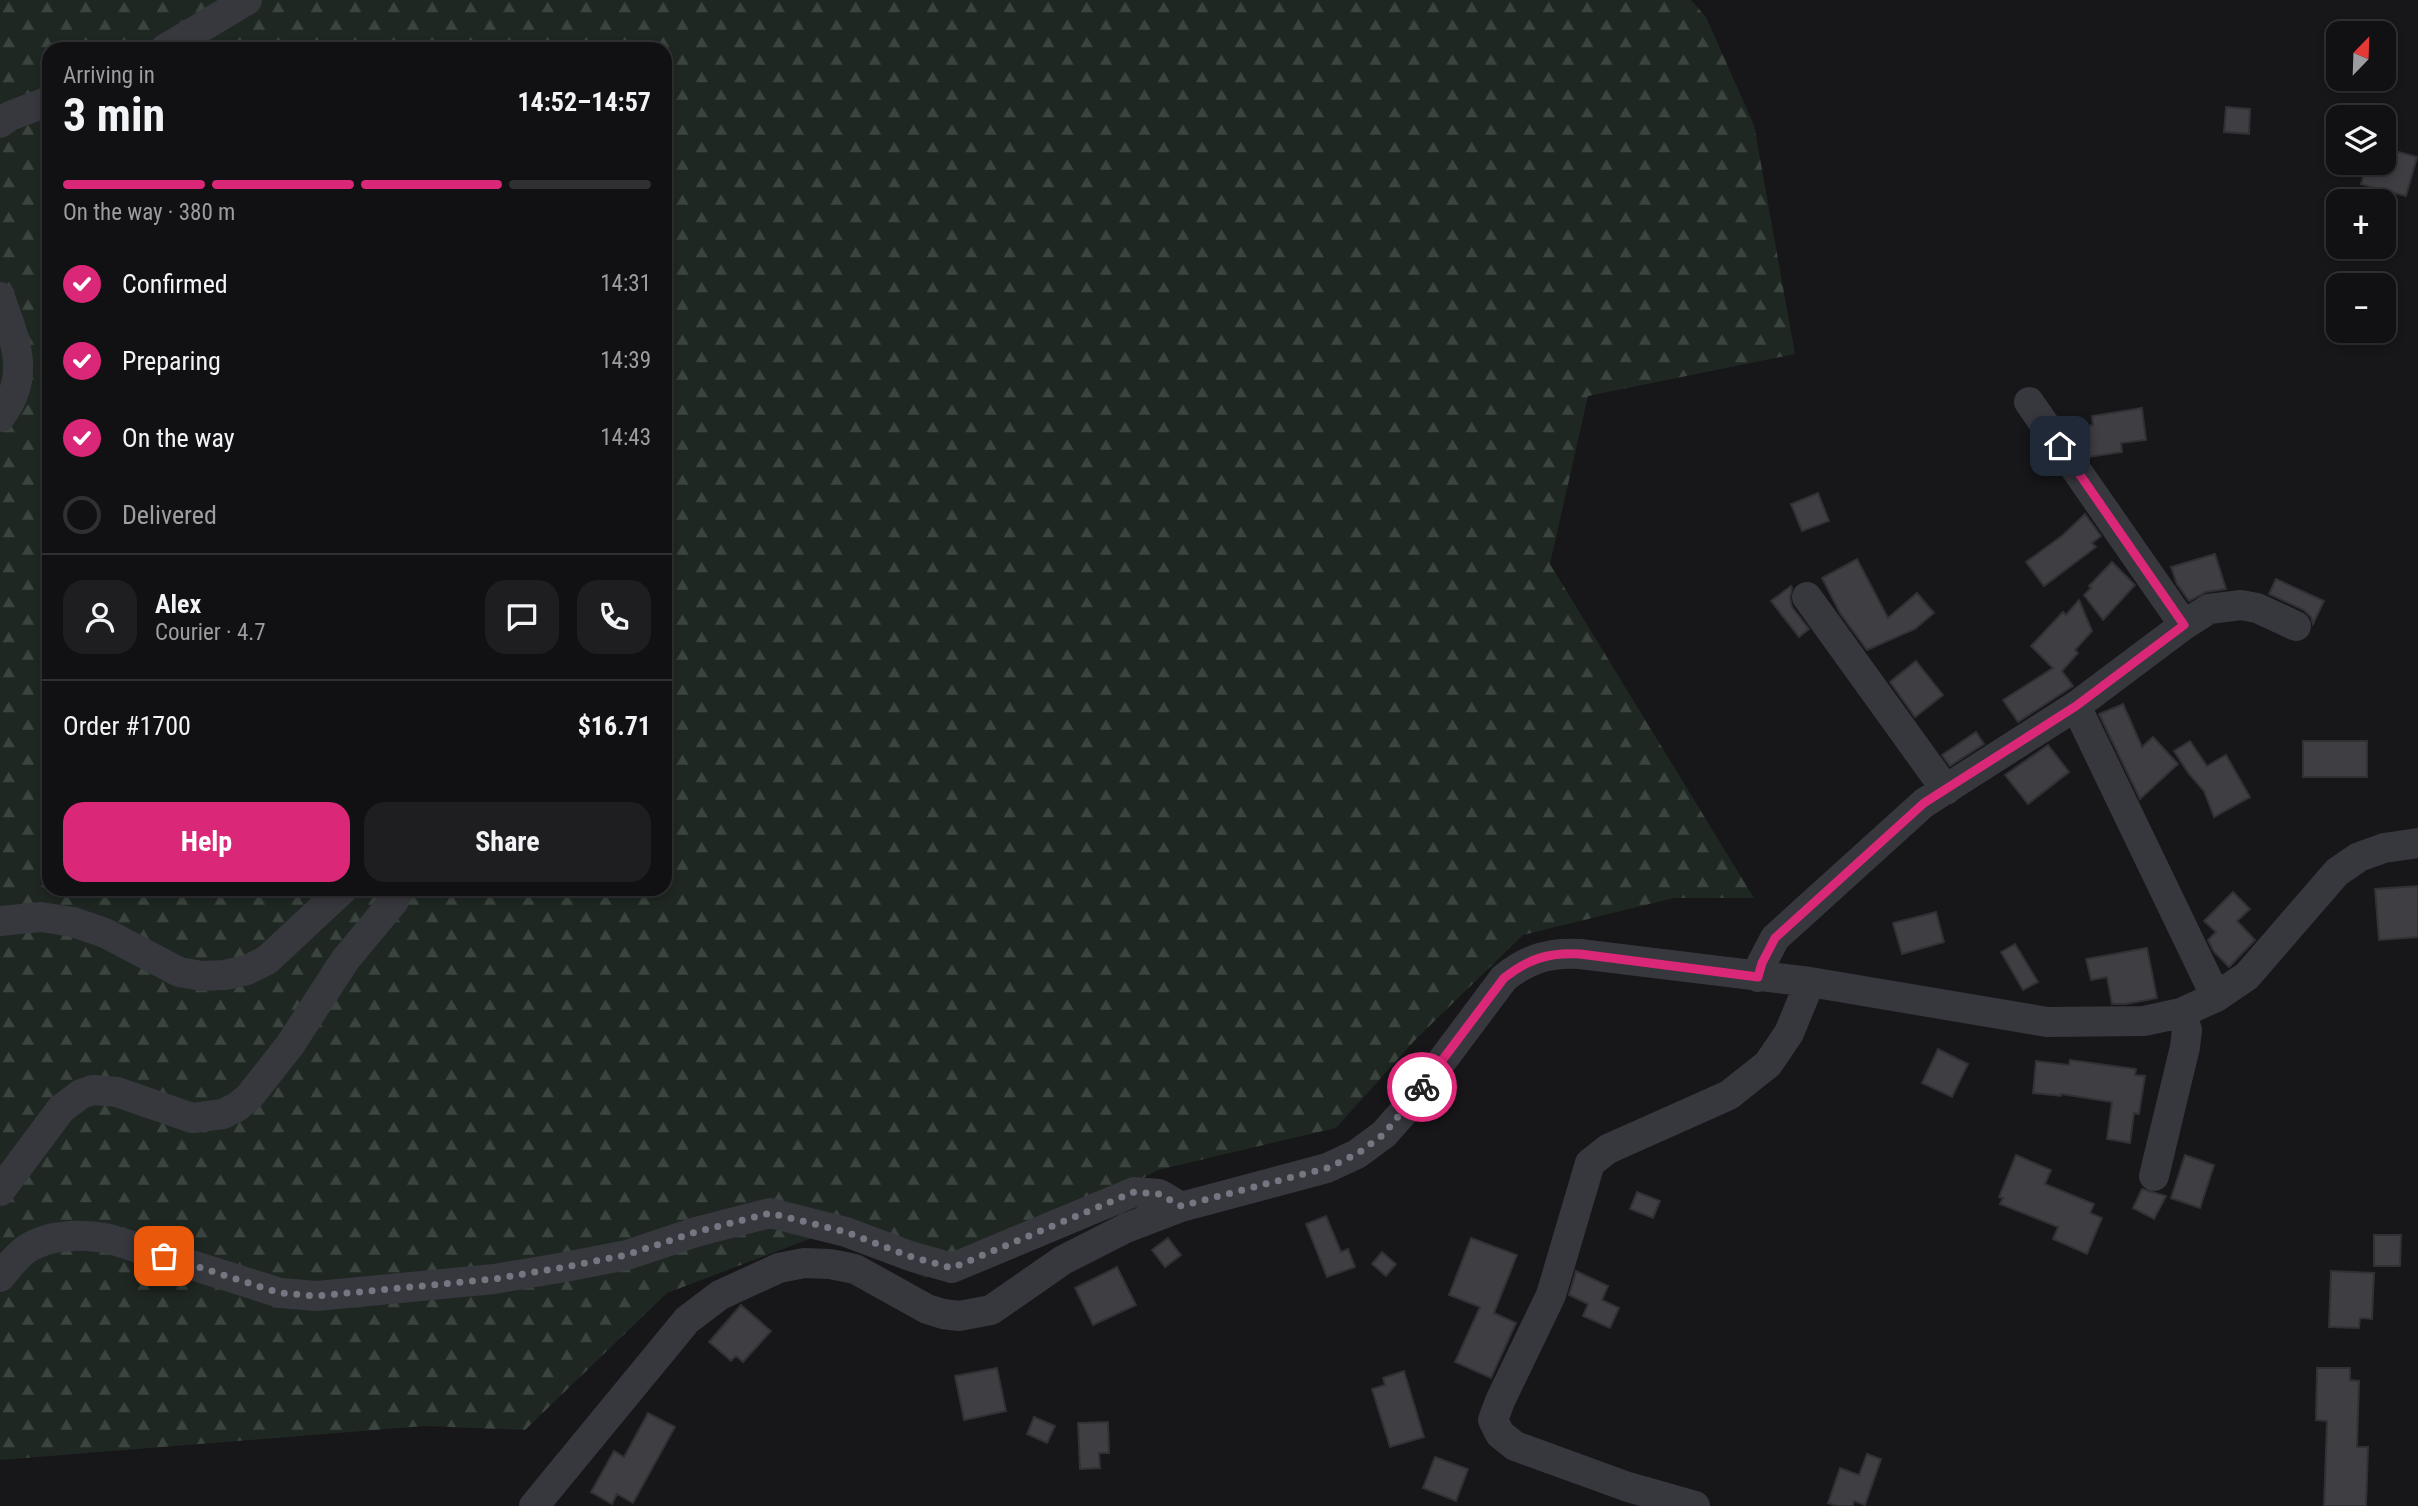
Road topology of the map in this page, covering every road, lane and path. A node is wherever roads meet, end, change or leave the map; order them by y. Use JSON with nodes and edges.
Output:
{"nodes":[{"id":1,"x":247,"y":0,"type":"edge"},
{"id":2,"x":178,"y":42,"type":"edge"},
{"id":3,"x":42,"y":104,"type":"edge"},
{"id":4,"x":0,"y":123,"type":"edge"},
{"id":5,"x":0,"y":298,"type":"edge"},
{"id":6,"x":2029,"y":402,"type":"dead end"},
{"id":7,"x":0,"y":417,"type":"edge"},
{"id":8,"x":1807,"y":597,"type":"dead end"},
{"id":9,"x":2184,"y":625,"type":"junction"},
{"id":10,"x":2296,"y":626,"type":"dead end"},
{"id":11,"x":2076,"y":706,"type":"junction"},
{"id":12,"x":1946,"y":790,"type":"junction"},
{"id":13,"x":2418,"y":843,"type":"edge"},
{"id":14,"x":336,"y":896,"type":"edge"},
{"id":15,"x":395,"y":896,"type":"edge"},
{"id":16,"x":0,"y":921,"type":"edge"},
{"id":17,"x":1758,"y":977,"type":"junction"},
{"id":18,"x":1810,"y":982,"type":"junction"},
{"id":19,"x":2216,"y":997,"type":"junction"},
{"id":20,"x":2181,"y":1013,"type":"junction"},
{"id":21,"x":2154,"y":1176,"type":"dead end"},
{"id":22,"x":0,"y":1191,"type":"edge"},
{"id":23,"x":1181,"y":1206,"type":"junction"},
{"id":24,"x":0,"y":1277,"type":"edge"},
{"id":25,"x":534,"y":1506,"type":"edge"},
{"id":26,"x":1695,"y":1506,"type":"edge"}],
"edges":[{"from":1,"to":2,"type":"street"},
{"from":3,"to":4,"type":"street"},
{"from":5,"to":7,"type":"street"},
{"from":6,"to":9,"type":"street"},
{"from":8,"to":12,"type":"street"},
{"from":9,"to":10,"type":"street"},
{"from":9,"to":11,"type":"street"},
{"from":11,"to":12,"type":"street"},
{"from":11,"to":19,"type":"street"},
{"from":12,"to":17,"type":"street"},
{"from":13,"to":19,"type":"street"},
{"from":14,"to":16,"type":"street"},
{"from":15,"to":22,"type":"street"},
{"from":17,"to":18,"type":"street"},
{"from":17,"to":23,"type":"street"},
{"from":18,"to":20,"type":"street"},
{"from":18,"to":26,"type":"street"},
{"from":19,"to":20,"type":"street"},
{"from":20,"to":21,"type":"street"},
{"from":23,"to":24,"type":"street"},
{"from":23,"to":25,"type":"street"}]}
